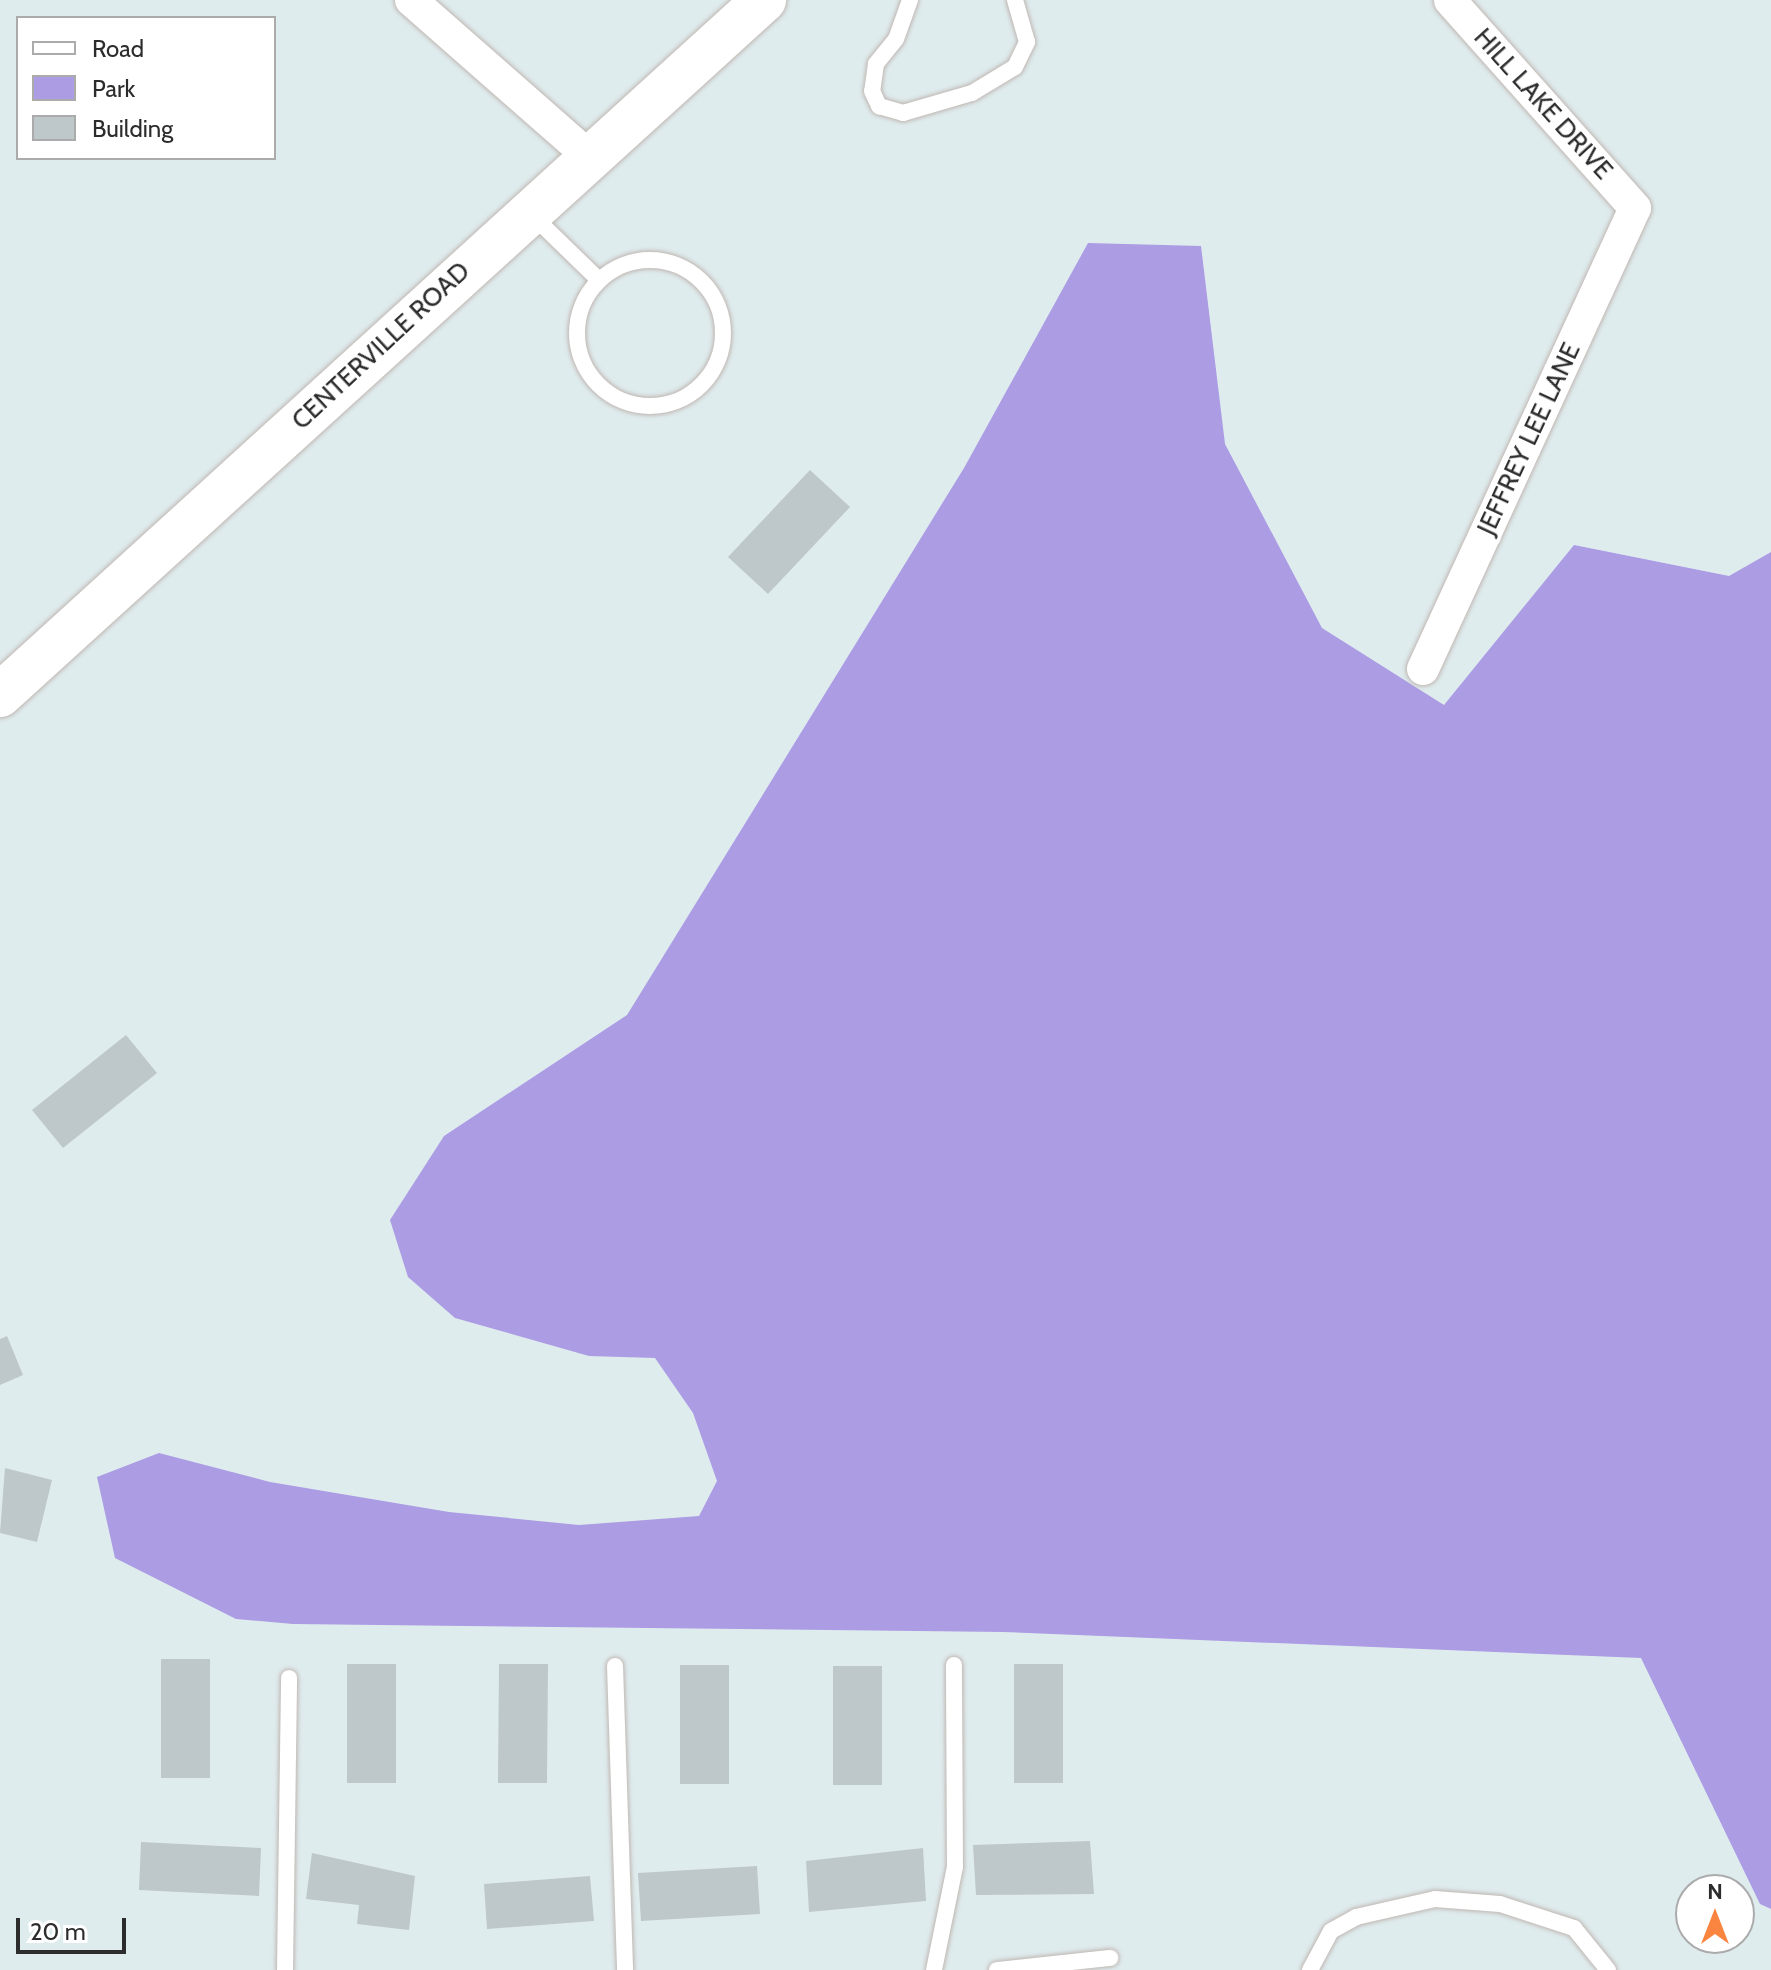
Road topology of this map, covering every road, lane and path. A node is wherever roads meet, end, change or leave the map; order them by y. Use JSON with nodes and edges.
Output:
{"nodes":[{"id":1,"x":411,"y":0,"type":"edge"},
{"id":2,"x":764,"y":0,"type":"edge"},
{"id":3,"x":910,"y":0,"type":"edge"},
{"id":4,"x":1015,"y":0,"type":"edge"},
{"id":5,"x":1450,"y":0,"type":"edge"},
{"id":6,"x":590,"y":157,"type":"junction"},
{"id":7,"x":1635,"y":208,"type":"joint"},
{"id":8,"x":529,"y":212,"type":"junction"},
{"id":9,"x":599,"y":280,"type":"junction"},
{"id":10,"x":1423,"y":669,"type":"dead end"},
{"id":11,"x":0,"y":695,"type":"edge"},
{"id":12,"x":954,"y":1665,"type":"dead end"},
{"id":13,"x":615,"y":1666,"type":"dead end"},
{"id":14,"x":289,"y":1678,"type":"dead end"},
{"id":15,"x":1110,"y":1958,"type":"dead end"},
{"id":16,"x":285,"y":1970,"type":"edge"},
{"id":17,"x":625,"y":1970,"type":"edge"},
{"id":18,"x":934,"y":1970,"type":"edge"},
{"id":19,"x":997,"y":1970,"type":"edge"},
{"id":20,"x":1310,"y":1970,"type":"edge"},
{"id":21,"x":1608,"y":1970,"type":"edge"}],
"edges":[{"from":1,"to":6,"type":"street"},
{"from":2,"to":6,"type":"main road","name":"CENTERVILLE ROAD"},
{"from":3,"to":4,"type":"lane"},
{"from":5,"to":7,"type":"street","name":"HILL LAKE DRIVE"},
{"from":6,"to":8,"type":"main road","name":"CENTERVILLE ROAD"},
{"from":7,"to":10,"type":"street","name":"JEFFREY LEE LANE"},
{"from":8,"to":9,"type":"lane"},
{"from":8,"to":11,"type":"main road","name":"CENTERVILLE ROAD"},
{"from":9,"to":9,"type":"lane"},
{"from":12,"to":18,"type":"lane"},
{"from":13,"to":17,"type":"lane"},
{"from":14,"to":16,"type":"lane"},
{"from":15,"to":19,"type":"lane"},
{"from":20,"to":21,"type":"lane"}]}
